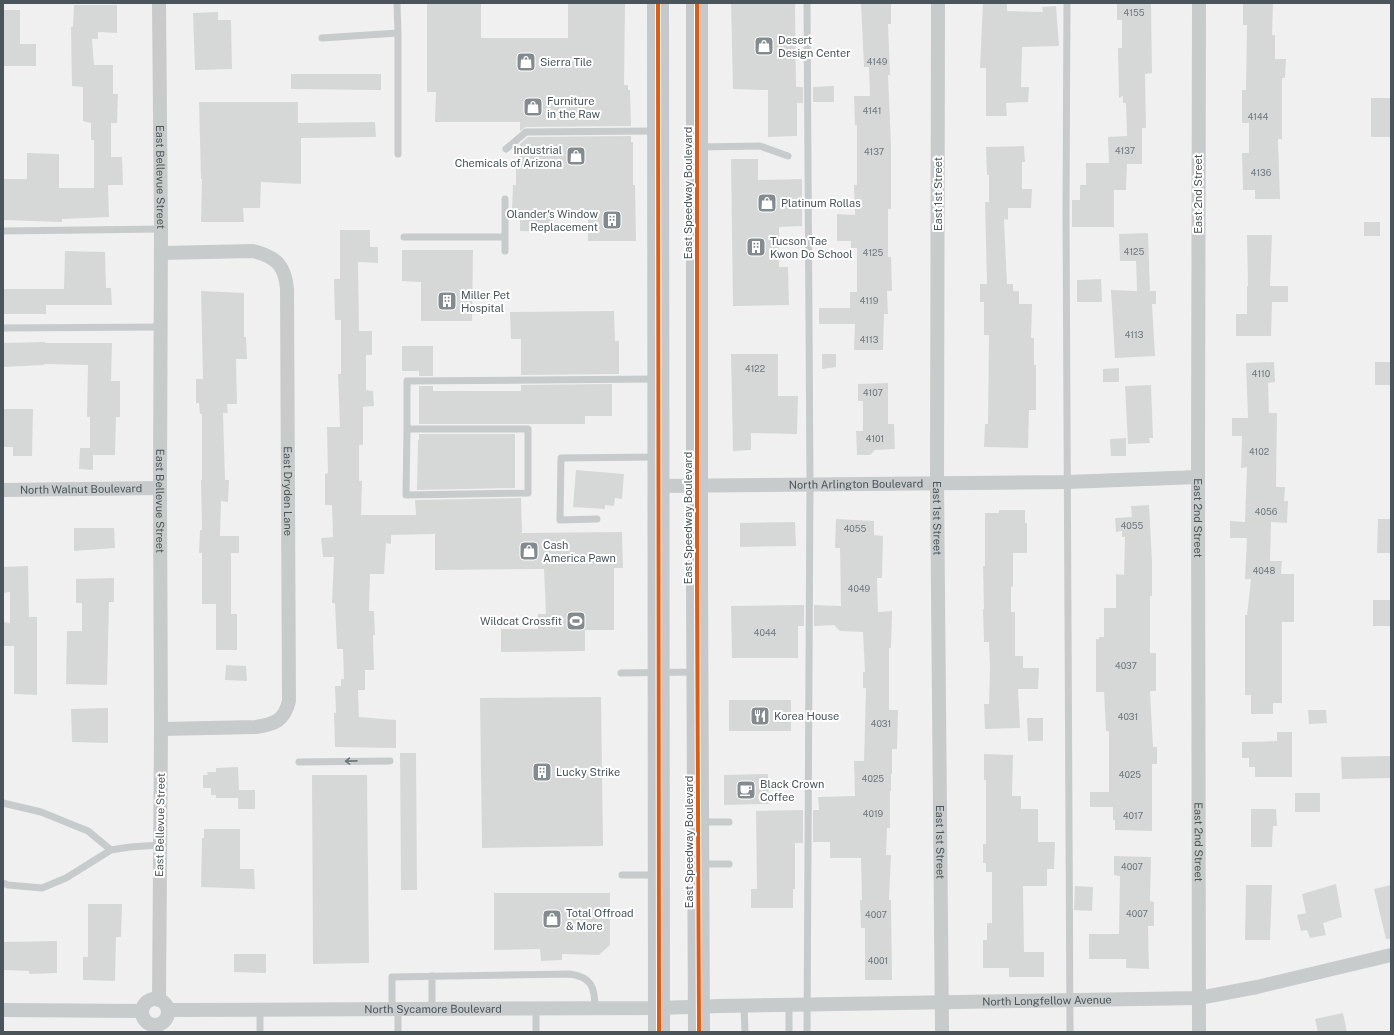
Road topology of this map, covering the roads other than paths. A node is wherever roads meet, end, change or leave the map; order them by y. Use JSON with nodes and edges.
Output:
{"nodes":[{"id":1,"x":158,"y":3,"type":"edge"},
{"id":2,"x":397,"y":3,"type":"edge"},
{"id":3,"x":658,"y":3,"type":"edge"},
{"id":4,"x":697,"y":3,"type":"edge"},
{"id":5,"x":806,"y":3,"type":"edge"},
{"id":6,"x":938,"y":3,"type":"edge"},
{"id":7,"x":1067,"y":3,"type":"edge"},
{"id":8,"x":1199,"y":3,"type":"edge"},
{"id":9,"x":398,"y":34,"type":"junction"},
{"id":10,"x":322,"y":38,"type":"dead end"},
{"id":11,"x":658,"y":131,"type":"junction"},
{"id":12,"x":697,"y":147,"type":"junction"},
{"id":13,"x":506,"y":149,"type":"dead end"},
{"id":14,"x":398,"y":154,"type":"dead end"},
{"id":15,"x":788,"y":156,"type":"dead end"},
{"id":16,"x":506,"y":199,"type":"dead end"},
{"id":17,"x":161,"y":229,"type":"junction"},
{"id":18,"x":3,"y":231,"type":"edge"},
{"id":19,"x":404,"y":237,"type":"dead end"},
{"id":20,"x":505,"y":237,"type":"junction"},
{"id":21,"x":505,"y":251,"type":"dead end"},
{"id":22,"x":161,"y":253,"type":"junction"},
{"id":23,"x":161,"y":327,"type":"junction"},
{"id":24,"x":3,"y":328,"type":"edge"},
{"id":25,"x":658,"y":379,"type":"junction"},
{"id":26,"x":407,"y":429,"type":"junction"},
{"id":27,"x":658,"y":457,"type":"junction"},
{"id":28,"x":1198,"y":477,"type":"junction"},
{"id":29,"x":1067,"y":482,"type":"junction"},
{"id":30,"x":810,"y":484,"type":"junction"},
{"id":31,"x":937,"y":484,"type":"junction"},
{"id":32,"x":658,"y":486,"type":"junction"},
{"id":33,"x":697,"y":486,"type":"junction"},
{"id":34,"x":160,"y":488,"type":"junction"},
{"id":35,"x":3,"y":490,"type":"edge"},
{"id":36,"x":597,"y":519,"type":"dead end"},
{"id":37,"x":697,"y":672,"type":"junction"},
{"id":38,"x":621,"y":673,"type":"dead end"},
{"id":39,"x":658,"y":673,"type":"junction"},
{"id":40,"x":161,"y":729,"type":"junction"},
{"id":41,"x":390,"y":761,"type":"dead end"},
{"id":42,"x":299,"y":762,"type":"dead end"},
{"id":43,"x":3,"y":803,"type":"edge"},
{"id":44,"x":697,"y":822,"type":"junction"},
{"id":45,"x":730,"y":822,"type":"dead end"},
{"id":46,"x":160,"y":845,"type":"junction"},
{"id":47,"x":110,"y":850,"type":"junction"},
{"id":48,"x":698,"y":864,"type":"junction"},
{"id":49,"x":729,"y":864,"type":"dead end"},
{"id":50,"x":622,"y":875,"type":"dead end"},
{"id":51,"x":659,"y":875,"type":"junction"},
{"id":52,"x":3,"y":883,"type":"edge"},
{"id":53,"x":1391,"y":955,"type":"edge"},
{"id":54,"x":432,"y":976,"type":"junction"},
{"id":55,"x":1199,"y":998,"type":"junction"},
{"id":56,"x":1070,"y":1000,"type":"junction"},
{"id":57,"x":942,"y":1003,"type":"junction"},
{"id":58,"x":163,"y":1005,"type":"junction"},
{"id":59,"x":744,"y":1005,"type":"junction"},
{"id":60,"x":789,"y":1005,"type":"junction"},
{"id":61,"x":807,"y":1005,"type":"junction"},
{"id":62,"x":698,"y":1006,"type":"junction"},
{"id":63,"x":536,"y":1008,"type":"junction"},
{"id":64,"x":595,"y":1008,"type":"junction"},
{"id":65,"x":659,"y":1008,"type":"junction"},
{"id":66,"x":260,"y":1009,"type":"junction"},
{"id":67,"x":395,"y":1009,"type":"junction"},
{"id":68,"x":432,"y":1009,"type":"junction"},
{"id":69,"x":3,"y":1010,"type":"edge"},
{"id":70,"x":142,"y":1011,"type":"junction"},
{"id":71,"x":160,"y":1028,"type":"edge"},
{"id":72,"x":260,"y":1032,"type":"edge"},
{"id":73,"x":398,"y":1032,"type":"edge"},
{"id":74,"x":536,"y":1032,"type":"edge"},
{"id":75,"x":659,"y":1032,"type":"edge"},
{"id":76,"x":699,"y":1032,"type":"edge"},
{"id":77,"x":745,"y":1032,"type":"edge"},
{"id":78,"x":789,"y":1032,"type":"edge"},
{"id":79,"x":807,"y":1032,"type":"edge"},
{"id":80,"x":942,"y":1032,"type":"edge"},
{"id":81,"x":1070,"y":1032,"type":"edge"},
{"id":82,"x":1199,"y":1032,"type":"edge"}],
"edges":[{"from":1,"to":17,"type":"street","name":"East Bellevue Street"},
{"from":2,"to":9,"type":"lane"},
{"from":3,"to":11,"type":"main road"},
{"from":4,"to":12,"type":"main road","name":"East Speedway Boulevard"},
{"from":5,"to":30,"type":"lane"},
{"from":6,"to":31,"type":"street","name":"East 1st Street"},
{"from":7,"to":29,"type":"lane"},
{"from":8,"to":28,"type":"street","name":"East 2nd Street"},
{"from":9,"to":10,"type":"lane"},
{"from":9,"to":14,"type":"lane"},
{"from":11,"to":13,"type":"lane"},
{"from":11,"to":25,"type":"main road"},
{"from":12,"to":15,"type":"lane"},
{"from":12,"to":33,"type":"main road","name":"East Speedway Boulevard"},
{"from":16,"to":20,"type":"lane"},
{"from":17,"to":18,"type":"lane"},
{"from":17,"to":22,"type":"street","name":"East Bellevue Street"},
{"from":19,"to":20,"type":"lane"},
{"from":20,"to":21,"type":"lane"},
{"from":22,"to":23,"type":"street","name":"East Bellevue Street"},
{"from":22,"to":40,"type":"street","name":"East Dryden Lane"},
{"from":23,"to":24,"type":"lane"},
{"from":23,"to":34,"type":"street","name":"East Bellevue Street"},
{"from":25,"to":26,"type":"lane"},
{"from":25,"to":27,"type":"main road"},
{"from":26,"to":26,"type":"lane"},
{"from":27,"to":32,"type":"main road"},
{"from":27,"to":36,"type":"lane"},
{"from":28,"to":29,"type":"street","name":"North Arlington Boulevard"},
{"from":28,"to":55,"type":"street","name":"East 2nd Street"},
{"from":29,"to":31,"type":"street","name":"North Arlington Boulevard"},
{"from":29,"to":56,"type":"lane"},
{"from":30,"to":31,"type":"street","name":"North Arlington Boulevard"},
{"from":30,"to":33,"type":"street","name":"North Arlington Boulevard"},
{"from":30,"to":61,"type":"lane"},
{"from":31,"to":57,"type":"street","name":"East 1st Street"},
{"from":32,"to":33,"type":"street","name":"North Arlington Boulevard"},
{"from":32,"to":39,"type":"main road"},
{"from":33,"to":37,"type":"main road","name":"East Speedway Boulevard"},
{"from":34,"to":35,"type":"street","name":"North Walnut Boulevard"},
{"from":34,"to":40,"type":"street","name":"East Bellevue Street"},
{"from":37,"to":39,"type":"lane"},
{"from":37,"to":44,"type":"main road","name":"East Speedway Boulevard"},
{"from":38,"to":39,"type":"lane"},
{"from":39,"to":51,"type":"main road"},
{"from":40,"to":46,"type":"street","name":"East Bellevue Street"},
{"from":41,"to":42,"type":"lane","one_way":true},
{"from":43,"to":47,"type":"lane"},
{"from":44,"to":45,"type":"lane"},
{"from":44,"to":48,"type":"main road","name":"East Speedway Boulevard"},
{"from":46,"to":47,"type":"lane"},
{"from":46,"to":58,"type":"street","name":"East Bellevue Street"},
{"from":47,"to":52,"type":"lane"},
{"from":48,"to":49,"type":"lane"},
{"from":48,"to":62,"type":"main road","name":"East Speedway Boulevard"},
{"from":50,"to":51,"type":"lane"},
{"from":51,"to":65,"type":"main road"},
{"from":53,"to":55,"type":"street","name":"North Longfellow Avenue"},
{"from":54,"to":64,"type":"lane"},
{"from":54,"to":67,"type":"lane"},
{"from":54,"to":68,"type":"lane"},
{"from":55,"to":56,"type":"street","name":"North Longfellow Avenue"},
{"from":55,"to":82,"type":"street","name":"East 2nd Street"},
{"from":56,"to":57,"type":"street","name":"North Longfellow Avenue"},
{"from":56,"to":81,"type":"lane"},
{"from":57,"to":61,"type":"street","name":"North Longfellow Avenue"},
{"from":57,"to":80,"type":"street","name":"East 1st Street"},
{"from":58,"to":66,"type":"street","name":"North Sycamore Boulevard"},
{"from":58,"to":70,"type":"street"},
{"from":58,"to":71,"type":"street"},
{"from":59,"to":60,"type":"street","name":"North Longfellow Avenue"},
{"from":59,"to":62,"type":"street","name":"North Longfellow Avenue"},
{"from":59,"to":77,"type":"lane"},
{"from":60,"to":61,"type":"street","name":"North Longfellow Avenue"},
{"from":60,"to":78,"type":"lane"},
{"from":61,"to":79,"type":"lane"},
{"from":62,"to":65,"type":"street","name":"North Sycamore Boulevard"},
{"from":62,"to":76,"type":"main road","name":"East Speedway Boulevard"},
{"from":63,"to":64,"type":"street","name":"North Sycamore Boulevard"},
{"from":63,"to":68,"type":"street","name":"North Sycamore Boulevard"},
{"from":63,"to":74,"type":"lane"},
{"from":64,"to":65,"type":"street","name":"North Sycamore Boulevard"},
{"from":65,"to":75,"type":"main road"},
{"from":66,"to":67,"type":"street","name":"North Sycamore Boulevard"},
{"from":66,"to":72,"type":"lane"},
{"from":67,"to":68,"type":"street","name":"North Sycamore Boulevard"},
{"from":67,"to":73,"type":"lane"},
{"from":69,"to":70,"type":"street"},
{"from":70,"to":71,"type":"street"}]}
